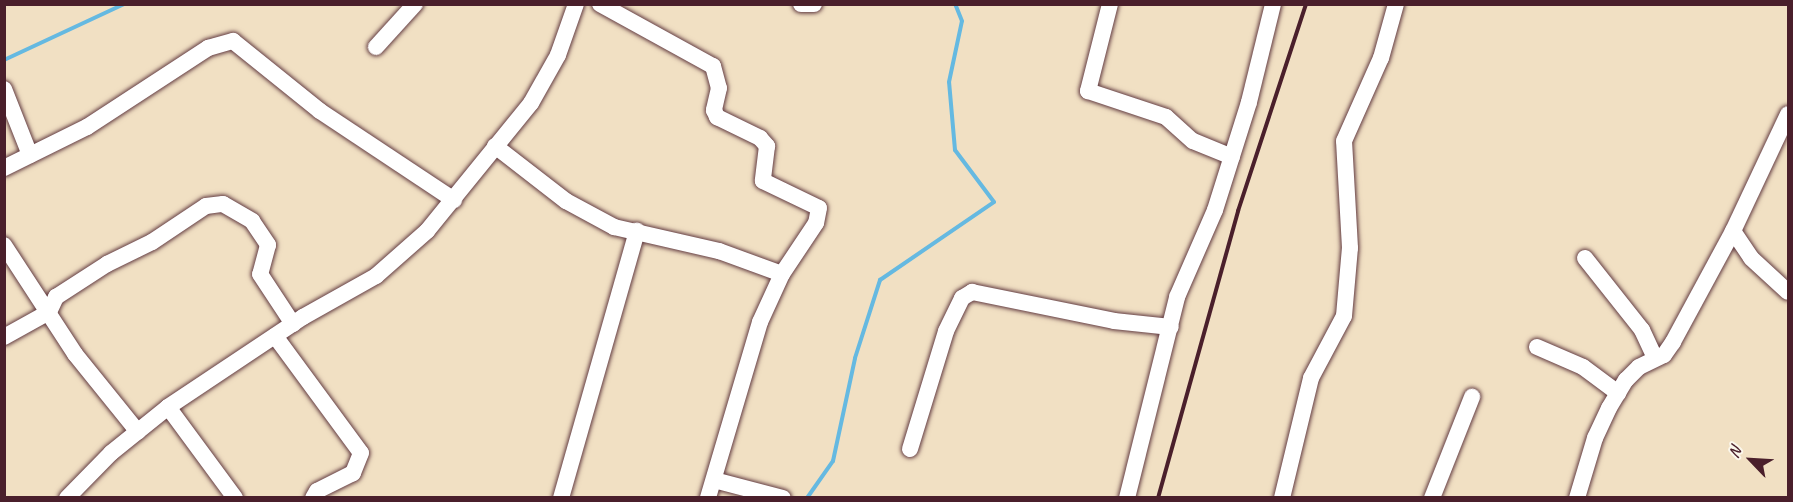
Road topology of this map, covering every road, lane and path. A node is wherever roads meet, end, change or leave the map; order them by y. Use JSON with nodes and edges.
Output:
{"nodes":[{"id":1,"x":415,"y":4,"type":"edge"},
{"id":2,"x":576,"y":4,"type":"edge"},
{"id":3,"x":600,"y":4,"type":"edge"},
{"id":4,"x":801,"y":4,"type":"edge"},
{"id":5,"x":814,"y":4,"type":"edge"},
{"id":6,"x":1110,"y":4,"type":"edge"},
{"id":7,"x":1273,"y":4,"type":"edge"},
{"id":8,"x":1396,"y":4,"type":"edge"},
{"id":9,"x":376,"y":47,"type":"dead end"},
{"id":10,"x":4,"y":89,"type":"edge"},
{"id":11,"x":1788,"y":114,"type":"edge"},
{"id":12,"x":495,"y":146,"type":"junction"},
{"id":13,"x":30,"y":155,"type":"junction"},
{"id":14,"x":1232,"y":157,"type":"junction"},
{"id":15,"x":4,"y":168,"type":"edge"},
{"id":16,"x":454,"y":200,"type":"junction"},
{"id":17,"x":637,"y":231,"type":"junction"},
{"id":18,"x":1734,"y":231,"type":"junction"},
{"id":19,"x":4,"y":245,"type":"edge"},
{"id":20,"x":1585,"y":258,"type":"dead end"},
{"id":21,"x":782,"y":274,"type":"junction"},
{"id":22,"x":1788,"y":292,"type":"edge"},
{"id":23,"x":49,"y":312,"type":"junction"},
{"id":24,"x":292,"y":324,"type":"junction"},
{"id":25,"x":1171,"y":327,"type":"junction"},
{"id":26,"x":275,"y":336,"type":"junction"},
{"id":27,"x":4,"y":337,"type":"edge"},
{"id":28,"x":1537,"y":347,"type":"dead end"},
{"id":29,"x":1655,"y":358,"type":"junction"},
{"id":30,"x":1618,"y":393,"type":"junction"},
{"id":31,"x":1472,"y":398,"type":"dead end"},
{"id":32,"x":168,"y":407,"type":"junction"},
{"id":33,"x":138,"y":432,"type":"junction"},
{"id":34,"x":910,"y":448,"type":"dead end"},
{"id":35,"x":714,"y":480,"type":"junction"},
{"id":36,"x":67,"y":498,"type":"edge"},
{"id":37,"x":235,"y":498,"type":"edge"},
{"id":38,"x":313,"y":498,"type":"edge"},
{"id":39,"x":561,"y":498,"type":"edge"},
{"id":40,"x":708,"y":498,"type":"edge"},
{"id":41,"x":783,"y":498,"type":"edge"},
{"id":42,"x":1127,"y":498,"type":"edge"},
{"id":43,"x":1282,"y":498,"type":"edge"},
{"id":44,"x":1432,"y":498,"type":"edge"},
{"id":45,"x":1577,"y":498,"type":"edge"}],
"edges":[{"from":1,"to":9,"type":"street"},
{"from":2,"to":12,"type":"street"},
{"from":3,"to":21,"type":"street"},
{"from":4,"to":5,"type":"street"},
{"from":6,"to":14,"type":"street"},
{"from":7,"to":14,"type":"street"},
{"from":8,"to":43,"type":"street"},
{"from":10,"to":13,"type":"street"},
{"from":11,"to":18,"type":"street"},
{"from":12,"to":16,"type":"street"},
{"from":12,"to":17,"type":"street"},
{"from":13,"to":15,"type":"street"},
{"from":13,"to":16,"type":"street"},
{"from":14,"to":25,"type":"street"},
{"from":16,"to":24,"type":"street"},
{"from":17,"to":21,"type":"street"},
{"from":17,"to":39,"type":"street"},
{"from":18,"to":22,"type":"street"},
{"from":18,"to":29,"type":"street"},
{"from":19,"to":23,"type":"street"},
{"from":20,"to":29,"type":"street"},
{"from":21,"to":35,"type":"street"},
{"from":23,"to":24,"type":"street"},
{"from":23,"to":27,"type":"street"},
{"from":23,"to":33,"type":"street"},
{"from":24,"to":26,"type":"street"},
{"from":25,"to":34,"type":"street"},
{"from":25,"to":42,"type":"street"},
{"from":26,"to":32,"type":"street"},
{"from":26,"to":38,"type":"street"},
{"from":28,"to":30,"type":"street"},
{"from":29,"to":30,"type":"street"},
{"from":30,"to":45,"type":"street"},
{"from":31,"to":44,"type":"street"},
{"from":32,"to":33,"type":"street"},
{"from":32,"to":37,"type":"street"},
{"from":33,"to":36,"type":"street"},
{"from":35,"to":40,"type":"street"},
{"from":35,"to":41,"type":"street"}]}
